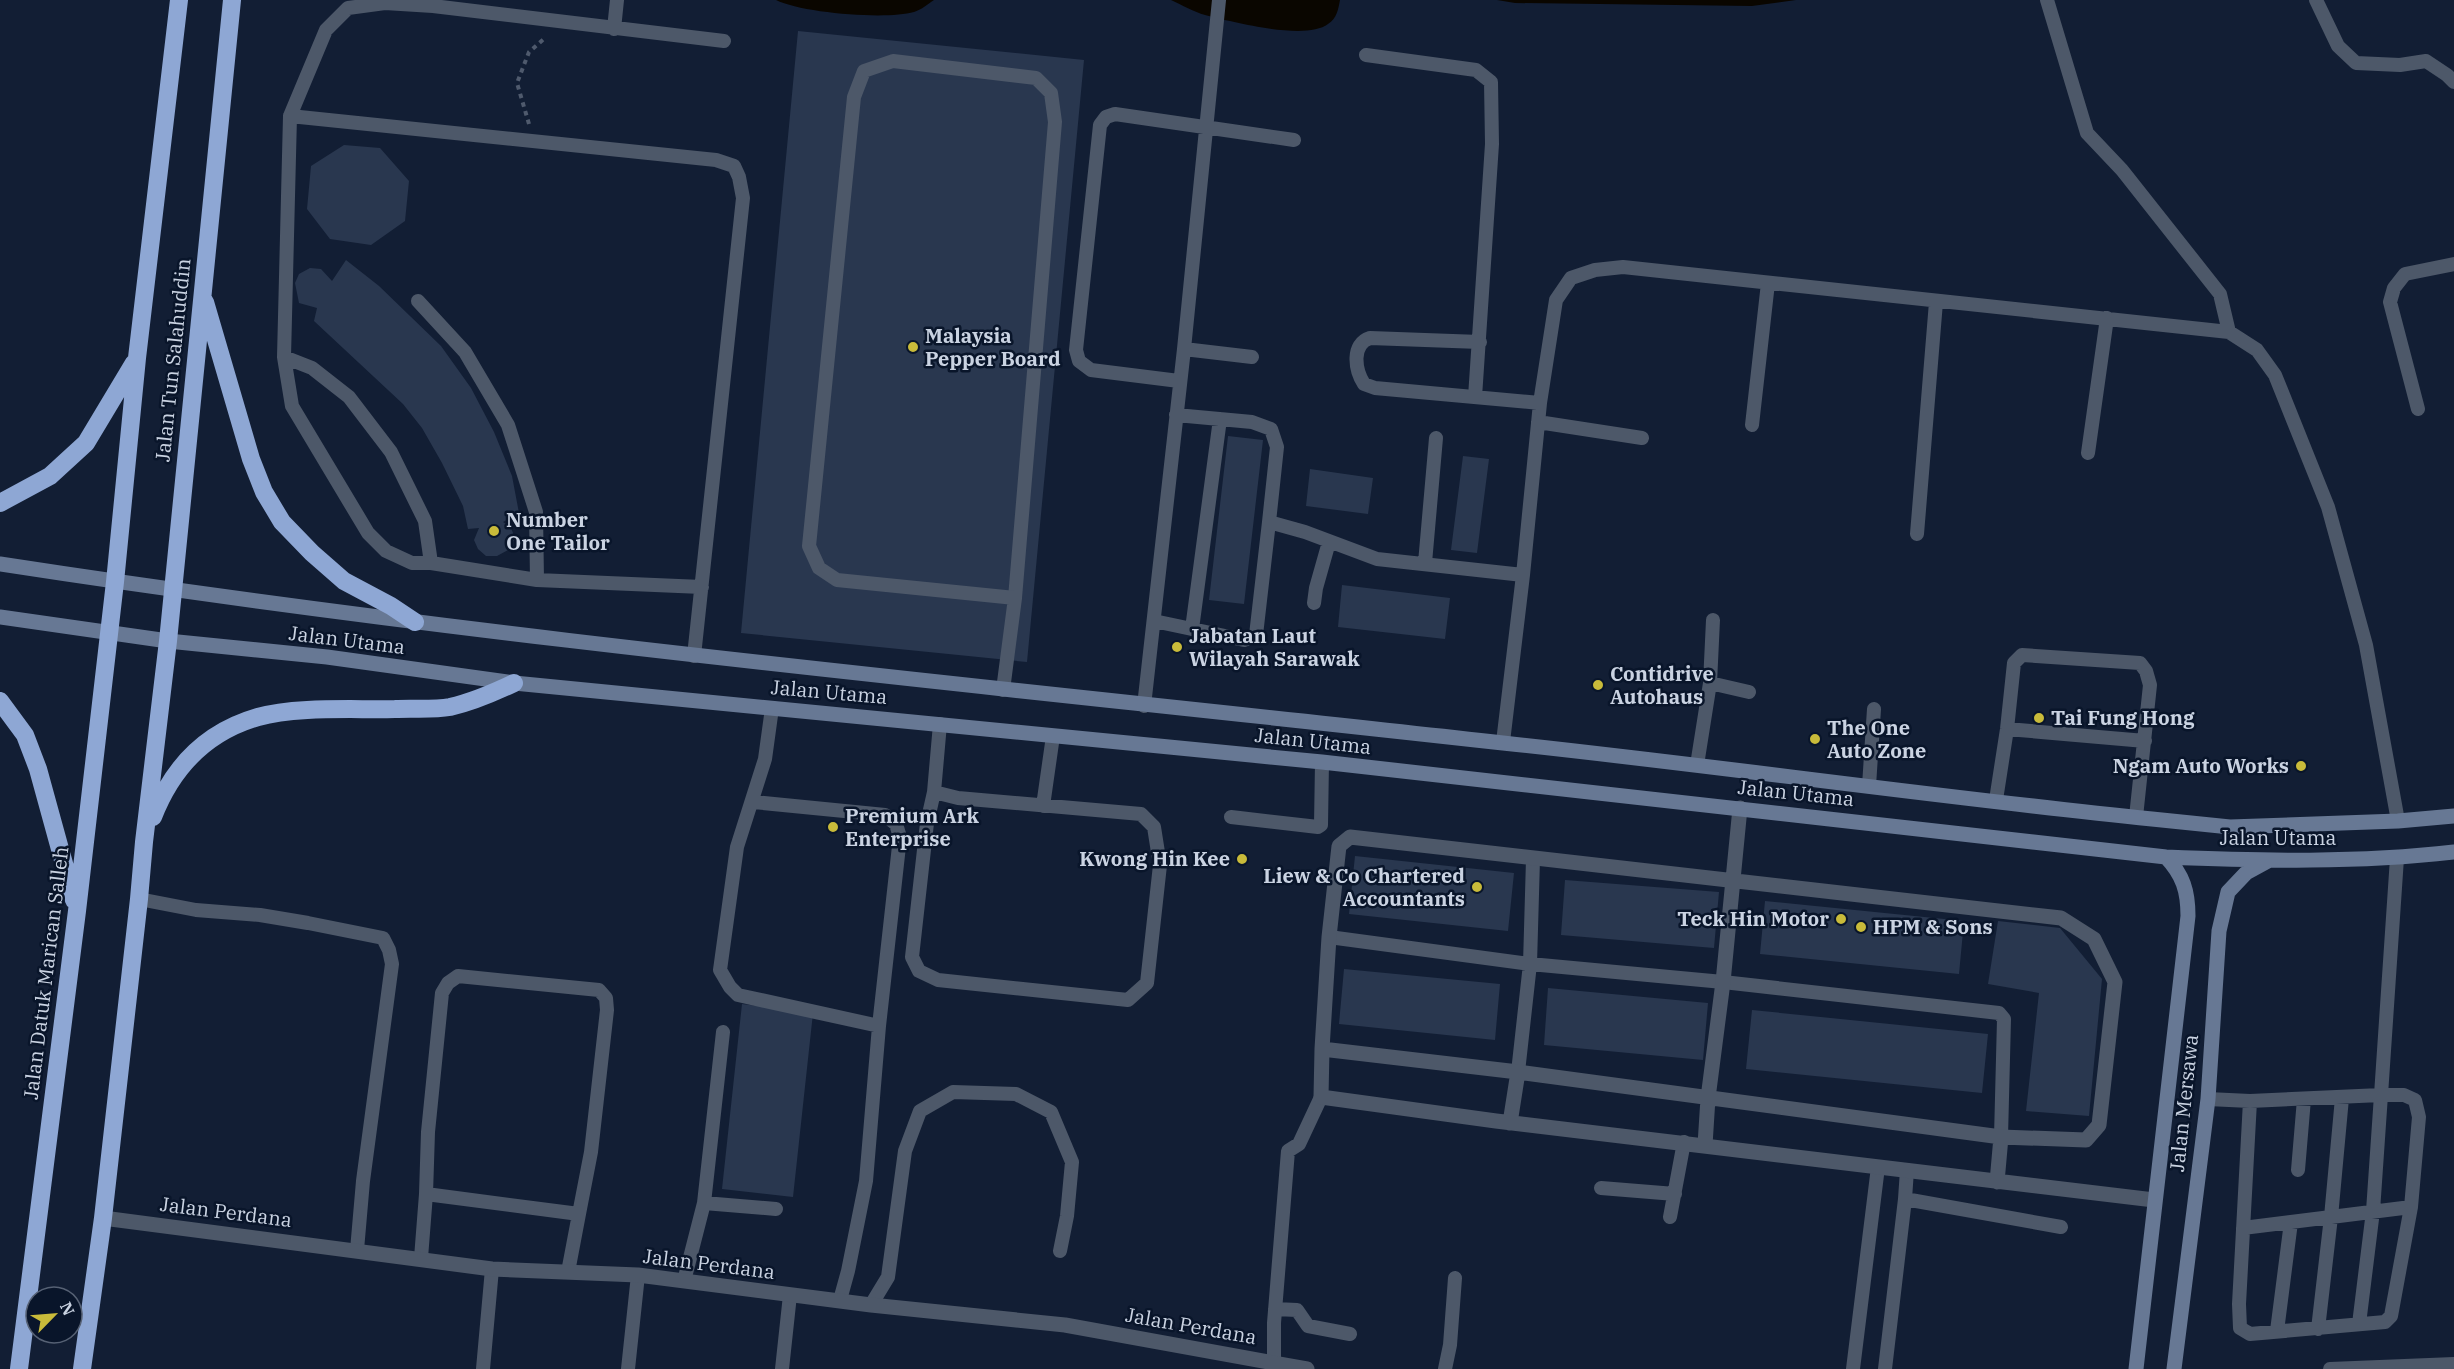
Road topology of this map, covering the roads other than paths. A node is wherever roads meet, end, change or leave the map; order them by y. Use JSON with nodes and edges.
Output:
{"nodes":[{"id":1,"x":179,"y":0,"type":"edge"},
{"id":2,"x":232,"y":0,"type":"edge"},
{"id":3,"x":617,"y":0,"type":"edge"},
{"id":4,"x":1218,"y":0,"type":"edge"},
{"id":5,"x":2047,"y":0,"type":"edge"},
{"id":6,"x":2316,"y":0,"type":"edge"},
{"id":7,"x":433,"y":3,"type":"edge"},
{"id":8,"x":614,"y":29,"type":"junction"},
{"id":9,"x":724,"y":41,"type":"dead end"},
{"id":10,"x":1366,"y":55,"type":"dead end"},
{"id":11,"x":2454,"y":82,"type":"edge"},
{"id":12,"x":290,"y":116,"type":"junction"},
{"id":13,"x":1207,"y":128,"type":"junction"},
{"id":14,"x":1294,"y":140,"type":"dead end"},
{"id":15,"x":2454,"y":264,"type":"edge"},
{"id":16,"x":1768,"y":283,"type":"junction"},
{"id":17,"x":203,"y":295,"type":"junction"},
{"id":18,"x":418,"y":301,"type":"dead end"},
{"id":19,"x":1936,"y":302,"type":"junction"},
{"id":20,"x":2107,"y":318,"type":"junction"},
{"id":21,"x":2229,"y":332,"type":"junction"},
{"id":22,"x":1480,"y":342,"type":"junction"},
{"id":23,"x":1184,"y":349,"type":"junction"},
{"id":24,"x":284,"y":357,"type":"junction"},
{"id":25,"x":1252,"y":357,"type":"dead end"},
{"id":26,"x":137,"y":358,"type":"junction"},
{"id":27,"x":1179,"y":381,"type":"junction"},
{"id":28,"x":1474,"y":397,"type":"junction"},
{"id":29,"x":1540,"y":403,"type":"junction"},
{"id":30,"x":2418,"y":409,"type":"dead end"},
{"id":31,"x":1176,"y":415,"type":"junction"},
{"id":32,"x":1220,"y":419,"type":"junction"},
{"id":33,"x":1538,"y":422,"type":"junction"},
{"id":34,"x":1752,"y":425,"type":"dead end"},
{"id":35,"x":1436,"y":438,"type":"dead end"},
{"id":36,"x":1642,"y":438,"type":"dead end"},
{"id":37,"x":2088,"y":453,"type":"dead end"},
{"id":38,"x":0,"y":503,"type":"edge"},
{"id":39,"x":1269,"y":522,"type":"junction"},
{"id":40,"x":1917,"y":534,"type":"dead end"},
{"id":41,"x":1329,"y":542,"type":"junction"},
{"id":42,"x":431,"y":563,"type":"junction"},
{"id":43,"x":1425,"y":563,"type":"junction"},
{"id":44,"x":0,"y":564,"type":"edge"},
{"id":45,"x":1523,"y":574,"type":"junction"},
{"id":46,"x":537,"y":580,"type":"junction"},
{"id":47,"x":115,"y":582,"type":"junction"},
{"id":48,"x":702,"y":587,"type":"junction"},
{"id":49,"x":173,"y":591,"type":"junction"},
{"id":50,"x":1015,"y":598,"type":"junction"},
{"id":51,"x":1314,"y":603,"type":"dead end"},
{"id":52,"x":0,"y":617,"type":"edge"},
{"id":53,"x":1713,"y":620,"type":"dead end"},
{"id":54,"x":1154,"y":621,"type":"junction"},
{"id":55,"x":415,"y":622,"type":"junction"},
{"id":56,"x":1192,"y":629,"type":"junction"},
{"id":57,"x":109,"y":632,"type":"junction"},
{"id":58,"x":168,"y":641,"type":"junction"},
{"id":59,"x":694,"y":656,"type":"junction"},
{"id":60,"x":514,"y":683,"type":"junction"},
{"id":61,"x":1710,"y":683,"type":"junction"},
{"id":62,"x":1003,"y":690,"type":"junction"},
{"id":63,"x":1749,"y":692,"type":"dead end"},
{"id":64,"x":0,"y":701,"type":"edge"},
{"id":65,"x":1144,"y":706,"type":"junction"},
{"id":66,"x":772,"y":708,"type":"junction"},
{"id":67,"x":1874,"y":709,"type":"dead end"},
{"id":68,"x":940,"y":724,"type":"junction"},
{"id":69,"x":2007,"y":729,"type":"junction"},
{"id":70,"x":1053,"y":736,"type":"junction"},
{"id":71,"x":2145,"y":741,"type":"junction"},
{"id":72,"x":1503,"y":742,"type":"junction"},
{"id":73,"x":1322,"y":762,"type":"junction"},
{"id":74,"x":1697,"y":765,"type":"junction"},
{"id":75,"x":1869,"y":786,"type":"junction"},
{"id":76,"x":934,"y":792,"type":"junction"},
{"id":77,"x":1995,"y":800,"type":"junction"},
{"id":78,"x":753,"y":802,"type":"junction"},
{"id":79,"x":1043,"y":806,"type":"junction"},
{"id":80,"x":1740,"y":808,"type":"junction"},
{"id":81,"x":2454,"y":816,"type":"edge"},
{"id":82,"x":1231,"y":817,"type":"dead end"},
{"id":83,"x":2136,"y":817,"type":"junction"},
{"id":84,"x":2398,"y":821,"type":"junction"},
{"id":85,"x":144,"y":842,"type":"junction"},
{"id":86,"x":2454,"y":852,"type":"edge"},
{"id":87,"x":2166,"y":857,"type":"junction"},
{"id":88,"x":2397,"y":858,"type":"junction"},
{"id":89,"x":1533,"y":859,"type":"junction"},
{"id":90,"x":2268,"y":861,"type":"junction"},
{"id":91,"x":1733,"y":882,"type":"junction"},
{"id":92,"x":140,"y":898,"type":"junction"},
{"id":93,"x":77,"y":911,"type":"junction"},
{"id":94,"x":1329,"y":937,"type":"junction"},
{"id":95,"x":1530,"y":964,"type":"junction"},
{"id":96,"x":1723,"y":982,"type":"junction"},
{"id":97,"x":879,"y":1026,"type":"junction"},
{"id":98,"x":723,"y":1032,"type":"dead end"},
{"id":99,"x":1322,"y":1049,"type":"junction"},
{"id":100,"x":1518,"y":1072,"type":"junction"},
{"id":101,"x":2381,"y":1095,"type":"junction"},
{"id":102,"x":1321,"y":1097,"type":"junction"},
{"id":103,"x":1708,"y":1098,"type":"junction"},
{"id":104,"x":2342,"y":1098,"type":"junction"},
{"id":105,"x":2208,"y":1099,"type":"junction"},
{"id":106,"x":2304,"y":1099,"type":"junction"},
{"id":107,"x":2250,"y":1101,"type":"junction"},
{"id":108,"x":1510,"y":1123,"type":"junction"},
{"id":109,"x":2001,"y":1137,"type":"junction"},
{"id":110,"x":1684,"y":1142,"type":"junction"},
{"id":111,"x":1705,"y":1145,"type":"junction"},
{"id":112,"x":1878,"y":1167,"type":"junction"},
{"id":113,"x":1907,"y":1170,"type":"junction"},
{"id":114,"x":2298,"y":1170,"type":"dead end"},
{"id":115,"x":1997,"y":1182,"type":"junction"},
{"id":116,"x":1600,"y":1188,"type":"dead end"},
{"id":117,"x":426,"y":1194,"type":"junction"},
{"id":118,"x":1675,"y":1194,"type":"junction"},
{"id":119,"x":1905,"y":1199,"type":"junction"},
{"id":120,"x":2154,"y":1200,"type":"junction"},
{"id":121,"x":704,"y":1203,"type":"junction"},
{"id":122,"x":2411,"y":1207,"type":"junction"},
{"id":123,"x":776,"y":1209,"type":"dead end"},
{"id":124,"x":2373,"y":1211,"type":"junction"},
{"id":125,"x":579,"y":1214,"type":"junction"},
{"id":126,"x":1671,"y":1217,"type":"dead end"},
{"id":127,"x":2331,"y":1217,"type":"junction"},
{"id":128,"x":103,"y":1218,"type":"junction"},
{"id":129,"x":2291,"y":1222,"type":"junction"},
{"id":130,"x":2061,"y":1227,"type":"dead end"},
{"id":131,"x":2243,"y":1228,"type":"junction"},
{"id":132,"x":357,"y":1250,"type":"junction"},
{"id":133,"x":1060,"y":1251,"type":"dead end"},
{"id":134,"x":420,"y":1258,"type":"junction"},
{"id":135,"x":492,"y":1269,"type":"junction"},
{"id":136,"x":568,"y":1272,"type":"junction"},
{"id":137,"x":638,"y":1275,"type":"junction"},
{"id":138,"x":1455,"y":1278,"type":"dead end"},
{"id":139,"x":684,"y":1281,"type":"junction"},
{"id":140,"x":790,"y":1295,"type":"junction"},
{"id":141,"x":840,"y":1300,"type":"junction"},
{"id":142,"x":871,"y":1305,"type":"junction"},
{"id":143,"x":1275,"y":1309,"type":"junction"},
{"id":144,"x":2359,"y":1324,"type":"junction"},
{"id":145,"x":2318,"y":1329,"type":"junction"},
{"id":146,"x":2277,"y":1331,"type":"junction"},
{"id":147,"x":1350,"y":1334,"type":"dead end"},
{"id":148,"x":1274,"y":1362,"type":"junction"},
{"id":149,"x":2454,"y":1364,"type":"edge"},
{"id":150,"x":19,"y":1369,"type":"edge"},
{"id":151,"x":82,"y":1369,"type":"edge"},
{"id":152,"x":483,"y":1369,"type":"edge"},
{"id":153,"x":628,"y":1369,"type":"edge"},
{"id":154,"x":782,"y":1369,"type":"edge"},
{"id":155,"x":1307,"y":1369,"type":"edge"},
{"id":156,"x":1444,"y":1369,"type":"edge"},
{"id":157,"x":1853,"y":1369,"type":"edge"},
{"id":158,"x":1885,"y":1369,"type":"edge"},
{"id":159,"x":2136,"y":1369,"type":"edge"},
{"id":160,"x":2174,"y":1369,"type":"edge"},
{"id":161,"x":2330,"y":1369,"type":"edge"}],
"edges":[{"from":1,"to":26,"type":"highway","name":"Jalan Tun Salahuddin"},
{"from":2,"to":17,"type":"highway","name":"Jalan Tun Salahuddin"},
{"from":3,"to":8,"type":"lane"},
{"from":4,"to":13,"type":"lane"},
{"from":5,"to":21,"type":"lane"},
{"from":6,"to":11,"type":"lane"},
{"from":7,"to":8,"type":"lane"},
{"from":7,"to":12,"type":"lane"},
{"from":8,"to":9,"type":"lane"},
{"from":10,"to":22,"type":"lane"},
{"from":12,"to":24,"type":"lane"},
{"from":12,"to":48,"type":"lane"},
{"from":13,"to":14,"type":"lane"},
{"from":13,"to":23,"type":"lane"},
{"from":13,"to":27,"type":"lane"},
{"from":15,"to":30,"type":"lane"},
{"from":16,"to":19,"type":"lane"},
{"from":16,"to":29,"type":"lane"},
{"from":16,"to":34,"type":"lane"},
{"from":17,"to":49,"type":"highway","name":"Jalan Tun Salahuddin"},
{"from":17,"to":55,"type":"highway"},
{"from":18,"to":46,"type":"lane"},
{"from":19,"to":20,"type":"lane"},
{"from":19,"to":40,"type":"lane"},
{"from":20,"to":21,"type":"lane"},
{"from":20,"to":37,"type":"lane"},
{"from":21,"to":84,"type":"lane"},
{"from":22,"to":28,"type":"lane"},
{"from":22,"to":28,"type":"lane"},
{"from":23,"to":25,"type":"lane"},
{"from":23,"to":27,"type":"lane"},
{"from":24,"to":42,"type":"lane"},
{"from":24,"to":42,"type":"lane"},
{"from":26,"to":38,"type":"highway"},
{"from":26,"to":47,"type":"highway","name":"Jalan Tun Salahuddin"},
{"from":27,"to":31,"type":"lane"},
{"from":28,"to":29,"type":"lane"},
{"from":29,"to":33,"type":"lane"},
{"from":31,"to":32,"type":"lane"},
{"from":31,"to":54,"type":"lane"},
{"from":32,"to":39,"type":"lane"},
{"from":32,"to":56,"type":"lane"},
{"from":33,"to":36,"type":"lane"},
{"from":33,"to":45,"type":"lane"},
{"from":35,"to":43,"type":"lane"},
{"from":39,"to":41,"type":"lane"},
{"from":39,"to":56,"type":"lane"},
{"from":41,"to":43,"type":"lane"},
{"from":41,"to":51,"type":"lane"},
{"from":42,"to":46,"type":"lane"},
{"from":43,"to":45,"type":"lane"},
{"from":44,"to":47,"type":"main road","name":"Jalan Utama"},
{"from":45,"to":72,"type":"lane"},
{"from":46,"to":48,"type":"lane"},
{"from":47,"to":49,"type":"main road","name":"Jalan Utama"},
{"from":47,"to":57,"type":"highway","name":"Jalan Datuk Marican Salleh"},
{"from":48,"to":59,"type":"lane"},
{"from":49,"to":55,"type":"main road","name":"Jalan Utama"},
{"from":49,"to":58,"type":"highway"},
{"from":50,"to":50,"type":"lane"},
{"from":50,"to":62,"type":"lane"},
{"from":52,"to":57,"type":"main road","name":"Jalan Utama"},
{"from":53,"to":61,"type":"lane"},
{"from":54,"to":56,"type":"lane"},
{"from":54,"to":65,"type":"lane"},
{"from":55,"to":59,"type":"main road","name":"Jalan Utama"},
{"from":57,"to":58,"type":"main road","name":"Jalan Utama"},
{"from":57,"to":93,"type":"highway","name":"Jalan Datuk Marican Salleh"},
{"from":58,"to":60,"type":"main road","name":"Jalan Utama"},
{"from":58,"to":85,"type":"highway"},
{"from":59,"to":62,"type":"main road","name":"Jalan Utama"},
{"from":60,"to":66,"type":"main road","name":"Jalan Utama"},
{"from":60,"to":85,"type":"highway"},
{"from":61,"to":63,"type":"lane"},
{"from":61,"to":74,"type":"lane"},
{"from":62,"to":65,"type":"main road","name":"Jalan Utama"},
{"from":64,"to":93,"type":"highway"},
{"from":65,"to":72,"type":"main road","name":"Jalan Utama"},
{"from":66,"to":68,"type":"main road","name":"Jalan Utama"},
{"from":66,"to":78,"type":"lane"},
{"from":67,"to":75,"type":"lane"},
{"from":68,"to":70,"type":"main road","name":"Jalan Utama"},
{"from":68,"to":76,"type":"lane"},
{"from":69,"to":71,"type":"lane"},
{"from":69,"to":71,"type":"lane"},
{"from":69,"to":77,"type":"lane"},
{"from":70,"to":73,"type":"main road","name":"Jalan Utama"},
{"from":70,"to":79,"type":"lane"},
{"from":71,"to":83,"type":"lane"},
{"from":72,"to":74,"type":"main road","name":"Jalan Utama"},
{"from":73,"to":80,"type":"main road","name":"Jalan Utama"},
{"from":73,"to":82,"type":"lane"},
{"from":74,"to":75,"type":"main road","name":"Jalan Utama"},
{"from":75,"to":77,"type":"main road","name":"Jalan Utama"},
{"from":76,"to":79,"type":"lane"},
{"from":76,"to":79,"type":"lane"},
{"from":77,"to":83,"type":"main road","name":"Jalan Utama"},
{"from":78,"to":97,"type":"lane"},
{"from":78,"to":97,"type":"lane"},
{"from":80,"to":87,"type":"main road","name":"Jalan Utama"},
{"from":80,"to":91,"type":"street"},
{"from":81,"to":84,"type":"main road","name":"Jalan Utama"},
{"from":83,"to":84,"type":"main road","name":"Jalan Utama"},
{"from":85,"to":92,"type":"highway"},
{"from":86,"to":88,"type":"main road","name":"Jalan Utama"},
{"from":87,"to":90,"type":"main road","name":"Jalan Utama"},
{"from":87,"to":120,"type":"main road","name":"Jalan Mersawa"},
{"from":88,"to":90,"type":"main road","name":"Jalan Utama"},
{"from":88,"to":101,"type":"lane"},
{"from":89,"to":91,"type":"street"},
{"from":89,"to":94,"type":"street"},
{"from":89,"to":95,"type":"lane"},
{"from":90,"to":105,"type":"main road","name":"Jalan Mersawa"},
{"from":91,"to":96,"type":"street"},
{"from":91,"to":109,"type":"street"},
{"from":92,"to":128,"type":"highway"},
{"from":92,"to":132,"type":"lane"},
{"from":93,"to":150,"type":"highway","name":"Jalan Datuk Marican Salleh"},
{"from":94,"to":95,"type":"lane"},
{"from":94,"to":99,"type":"street"},
{"from":95,"to":96,"type":"lane"},
{"from":95,"to":100,"type":"lane"},
{"from":96,"to":103,"type":"street"},
{"from":96,"to":109,"type":"lane"},
{"from":97,"to":141,"type":"lane"},
{"from":98,"to":121,"type":"lane"},
{"from":99,"to":100,"type":"street"},
{"from":99,"to":102,"type":"street"},
{"from":100,"to":103,"type":"street"},
{"from":100,"to":108,"type":"street"},
{"from":101,"to":104,"type":"lane"},
{"from":101,"to":122,"type":"lane"},
{"from":101,"to":124,"type":"lane"},
{"from":102,"to":108,"type":"street"},
{"from":102,"to":143,"type":"lane"},
{"from":103,"to":109,"type":"street"},
{"from":103,"to":111,"type":"street"},
{"from":104,"to":106,"type":"lane"},
{"from":104,"to":127,"type":"lane"},
{"from":105,"to":107,"type":"lane"},
{"from":105,"to":160,"type":"main road","name":"Jalan Mersawa"},
{"from":106,"to":107,"type":"lane"},
{"from":106,"to":114,"type":"lane"},
{"from":107,"to":131,"type":"lane"},
{"from":108,"to":110,"type":"street"},
{"from":109,"to":115,"type":"street"},
{"from":110,"to":111,"type":"street"},
{"from":110,"to":118,"type":"lane"},
{"from":111,"to":112,"type":"street"},
{"from":112,"to":113,"type":"street"},
{"from":112,"to":157,"type":"lane"},
{"from":113,"to":115,"type":"street"},
{"from":113,"to":119,"type":"lane"},
{"from":115,"to":120,"type":"street"},
{"from":116,"to":118,"type":"lane"},
{"from":117,"to":125,"type":"lane"},
{"from":117,"to":125,"type":"lane"},
{"from":117,"to":134,"type":"lane"},
{"from":118,"to":126,"type":"lane"},
{"from":119,"to":130,"type":"lane"},
{"from":119,"to":158,"type":"lane"},
{"from":120,"to":159,"type":"main road","name":"Jalan Mersawa"},
{"from":121,"to":123,"type":"lane"},
{"from":121,"to":139,"type":"lane"},
{"from":122,"to":124,"type":"lane"},
{"from":122,"to":144,"type":"lane"},
{"from":124,"to":127,"type":"lane"},
{"from":124,"to":144,"type":"lane"},
{"from":125,"to":136,"type":"lane"},
{"from":127,"to":129,"type":"lane"},
{"from":127,"to":145,"type":"lane"},
{"from":128,"to":132,"type":"street","name":"Jalan Perdana"},
{"from":128,"to":151,"type":"highway"},
{"from":129,"to":131,"type":"lane"},
{"from":129,"to":146,"type":"lane"},
{"from":131,"to":146,"type":"lane"},
{"from":132,"to":134,"type":"street","name":"Jalan Perdana"},
{"from":133,"to":142,"type":"lane"},
{"from":134,"to":135,"type":"street","name":"Jalan Perdana"},
{"from":135,"to":136,"type":"street","name":"Jalan Perdana"},
{"from":135,"to":152,"type":"lane"},
{"from":136,"to":137,"type":"street","name":"Jalan Perdana"},
{"from":137,"to":139,"type":"street","name":"Jalan Perdana"},
{"from":137,"to":153,"type":"lane"},
{"from":138,"to":156,"type":"lane"},
{"from":139,"to":140,"type":"street","name":"Jalan Perdana"},
{"from":140,"to":141,"type":"street","name":"Jalan Perdana"},
{"from":140,"to":154,"type":"lane"},
{"from":141,"to":142,"type":"street","name":"Jalan Perdana"},
{"from":142,"to":148,"type":"street","name":"Jalan Perdana"},
{"from":143,"to":147,"type":"lane"},
{"from":143,"to":148,"type":"lane"},
{"from":144,"to":145,"type":"lane"},
{"from":145,"to":146,"type":"lane"},
{"from":148,"to":155,"type":"street","name":"Jalan Perdana"},
{"from":149,"to":161,"type":"lane"}]}
